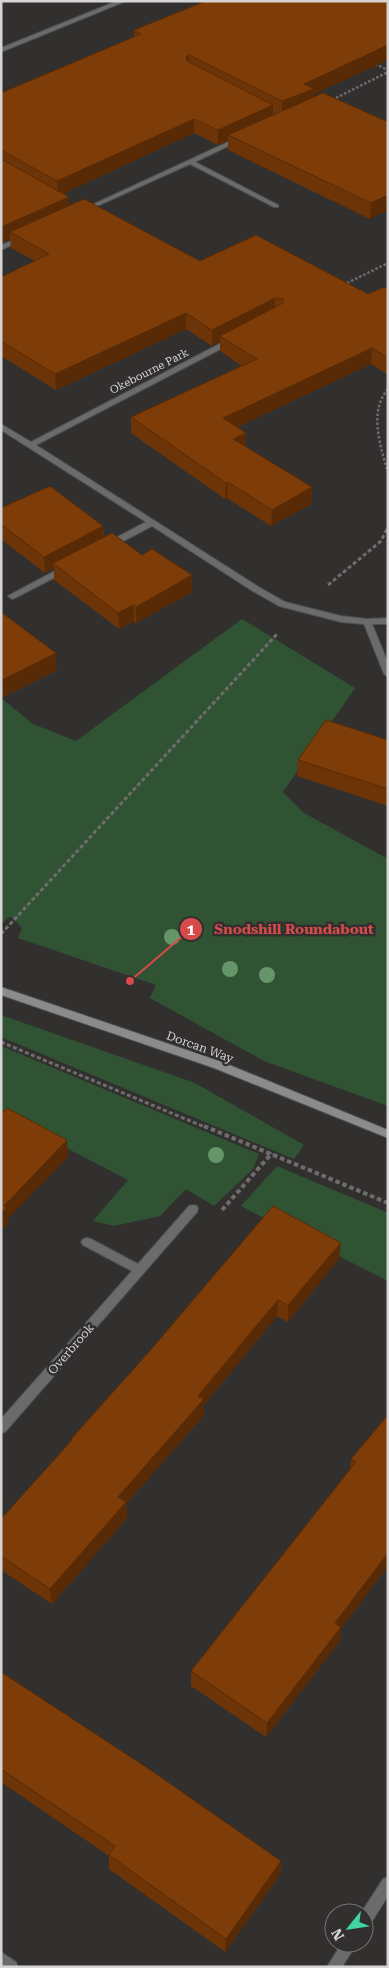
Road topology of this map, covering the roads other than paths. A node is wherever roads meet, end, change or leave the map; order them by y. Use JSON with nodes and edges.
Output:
{"nodes":[{"id":1,"x":123,"y":1,"type":"edge"},
{"id":2,"x":1,"y":50,"type":"edge"},
{"id":3,"x":249,"y":135,"type":"edge"},
{"id":4,"x":191,"y":162,"type":"junction"},
{"id":5,"x":276,"y":206,"type":"dead end"},
{"id":6,"x":78,"y":212,"type":"edge"},
{"id":7,"x":27,"y":236,"type":"edge"},
{"id":8,"x":1,"y":248,"type":"edge"},
{"id":9,"x":243,"y":336,"type":"edge"},
{"id":10,"x":1,"y":426,"type":"edge"},
{"id":11,"x":31,"y":445,"type":"junction"},
{"id":12,"x":153,"y":522,"type":"junction"},
{"id":13,"x":100,"y":550,"type":"edge"},
{"id":14,"x":74,"y":564,"type":"edge"},
{"id":15,"x":12,"y":596,"type":"dead end"},
{"id":16,"x":388,"y":621,"type":"edge"},
{"id":17,"x":367,"y":622,"type":"junction"},
{"id":18,"x":388,"y":674,"type":"edge"},
{"id":19,"x":1,"y":991,"type":"edge"},
{"id":20,"x":388,"y":1134,"type":"edge"},
{"id":21,"x":193,"y":1209,"type":"road end"},
{"id":22,"x":87,"y":1242,"type":"dead end"},
{"id":23,"x":140,"y":1270,"type":"junction"},
{"id":24,"x":1,"y":1428,"type":"edge"},
{"id":25,"x":388,"y":1884,"type":"edge"},
{"id":26,"x":374,"y":1906,"type":"edge"},
{"id":27,"x":343,"y":1953,"type":"edge"},
{"id":28,"x":1,"y":1959,"type":"edge"},
{"id":29,"x":11,"y":1967,"type":"edge"},
{"id":30,"x":334,"y":1967,"type":"edge"}],
"edges":[{"from":1,"to":2,"type":"street"},
{"from":3,"to":4,"type":"street"},
{"from":4,"to":5,"type":"street"},
{"from":4,"to":6,"type":"street"},
{"from":7,"to":8,"type":"street"},
{"from":9,"to":11,"type":"street","name":"Okebourne Park"},
{"from":10,"to":11,"type":"street"},
{"from":11,"to":12,"type":"street"},
{"from":12,"to":13,"type":"street"},
{"from":12,"to":17,"type":"street"},
{"from":14,"to":15,"type":"street"},
{"from":16,"to":17,"type":"street"},
{"from":17,"to":18,"type":"street"},
{"from":19,"to":20,"type":"main road","name":"Dorcan Way"},
{"from":21,"to":23,"type":"street","name":"Overbrook"},
{"from":22,"to":23,"type":"street"},
{"from":23,"to":24,"type":"street","name":"Overbrook"},
{"from":25,"to":26,"type":"street"},
{"from":27,"to":30,"type":"street"},
{"from":28,"to":29,"type":"street"}]}
